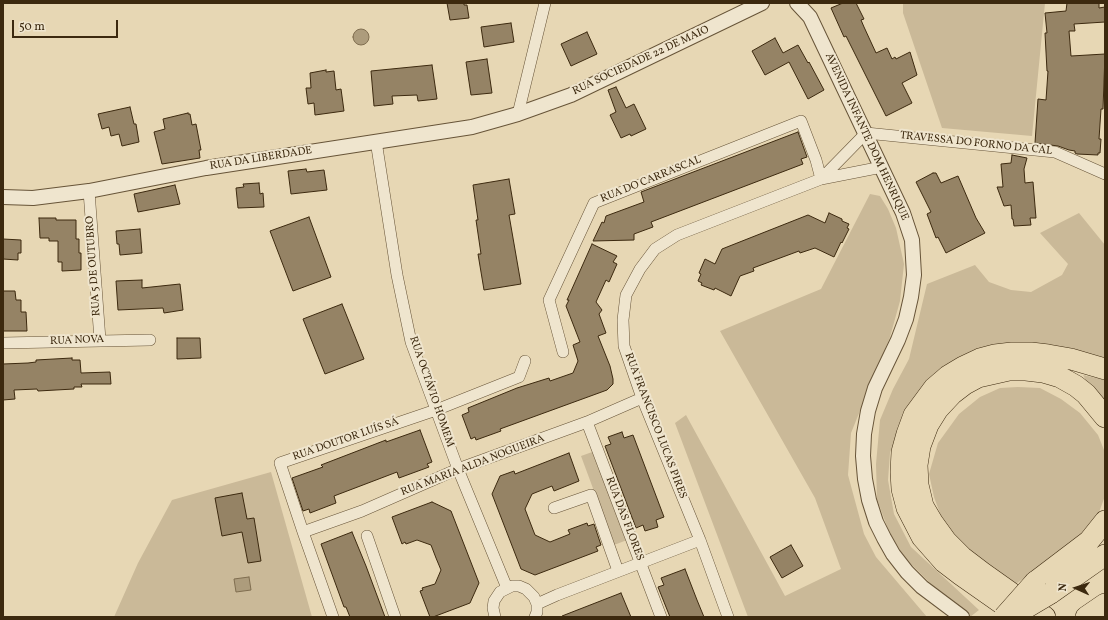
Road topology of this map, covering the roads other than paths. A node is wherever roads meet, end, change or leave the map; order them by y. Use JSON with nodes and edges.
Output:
{"nodes":[{"id":1,"x":545,"y":3,"type":"edge"},
{"id":2,"x":762,"y":3,"type":"edge"},
{"id":3,"x":797,"y":3,"type":"edge"},
{"id":4,"x":518,"y":114,"type":"junction"},
{"id":5,"x":866,"y":133,"type":"junction"},
{"id":6,"x":376,"y":141,"type":"junction"},
{"id":7,"x":882,"y":167,"type":"junction"},
{"id":8,"x":1105,"y":174,"type":"edge"},
{"id":9,"x":821,"y":179,"type":"junction"},
{"id":10,"x":89,"y":191,"type":"junction"},
{"id":11,"x":3,"y":197,"type":"edge"},
{"id":12,"x":100,"y":340,"type":"junction"},
{"id":13,"x":150,"y":340,"type":"dead end"},
{"id":14,"x":3,"y":344,"type":"edge"},
{"id":15,"x":563,"y":352,"type":"dead end"},
{"id":16,"x":525,"y":361,"type":"dead end"},
{"id":17,"x":1105,"y":369,"type":"edge"},
{"id":18,"x":642,"y":398,"type":"junction"},
{"id":19,"x":436,"y":410,"type":"junction"},
{"id":20,"x":1105,"y":417,"type":"edge"},
{"id":21,"x":587,"y":422,"type":"junction"},
{"id":22,"x":458,"y":469,"type":"junction"},
{"id":23,"x":554,"y":508,"type":"dead end"},
{"id":24,"x":1105,"y":520,"type":"edge"},
{"id":25,"x":303,"y":532,"type":"junction"},
{"id":26,"x":367,"y":536,"type":"dead end"},
{"id":27,"x":700,"y":540,"type":"junction"},
{"id":28,"x":1105,"y":555,"type":"edge"},
{"id":29,"x":640,"y":563,"type":"junction"},
{"id":30,"x":618,"y":571,"type":"junction"},
{"id":31,"x":1043,"y":587,"type":"junction"},
{"id":32,"x":507,"y":588,"type":"junction"},
{"id":33,"x":537,"y":604,"type":"junction"},
{"id":34,"x":1105,"y":604,"type":"edge"},
{"id":35,"x":333,"y":617,"type":"edge"},
{"id":36,"x":395,"y":617,"type":"edge"},
{"id":37,"x":494,"y":617,"type":"edge"},
{"id":38,"x":535,"y":617,"type":"edge"},
{"id":39,"x":661,"y":617,"type":"edge"},
{"id":40,"x":728,"y":617,"type":"edge"},
{"id":41,"x":962,"y":617,"type":"edge"},
{"id":42,"x":1004,"y":617,"type":"edge"},
{"id":43,"x":1011,"y":617,"type":"edge"},
{"id":44,"x":1021,"y":617,"type":"edge"},
{"id":45,"x":1045,"y":617,"type":"edge"},
{"id":46,"x":1087,"y":617,"type":"edge"}],
"edges":[{"from":1,"to":4,"type":"street"},
{"from":2,"to":4,"type":"street","name":"RUA SOCIEDADE 22 DE MAIO"},
{"from":3,"to":5,"type":"street","name":"AVENIDA INFANTE DOM HENRIQUE"},
{"from":4,"to":6,"type":"street","name":"RUA DA LIBERDADE"},
{"from":5,"to":7,"type":"street","name":"AVENIDA INFANTE DOM HENRIQUE"},
{"from":5,"to":8,"type":"street","name":"TRAVESSA DO FORNO DA CAL"},
{"from":5,"to":9,"type":"street","name":"RUA FRANCISCO LUCAS PIRES"},
{"from":6,"to":10,"type":"street","name":"RUA DA LIBERDADE"},
{"from":6,"to":19,"type":"street","name":"RUA OCTÁVIO HOMEM"},
{"from":7,"to":9,"type":"street","name":"RUA FRANCISCO LUCAS PIRES"},
{"from":7,"to":41,"type":"street","name":"AVENIDA INFANTE DOM HENRIQUE"},
{"from":9,"to":15,"type":"street","name":"RUA DO CARRASCAL"},
{"from":9,"to":18,"type":"street","name":"RUA FRANCISCO LUCAS PIRES"},
{"from":10,"to":11,"type":"street","name":"RUA DA LIBERDADE"},
{"from":10,"to":12,"type":"street","name":"RUA 5 DE OUTUBRO"},
{"from":12,"to":13,"type":"street","name":"RUA NOVA"},
{"from":12,"to":14,"type":"street","name":"RUA NOVA"},
{"from":16,"to":19,"type":"street"},
{"from":17,"to":44,"type":"highway"},
{"from":18,"to":21,"type":"street","name":"RUA MARIA ALDA NOGUEIRA"},
{"from":18,"to":27,"type":"street","name":"RUA FRANCISCO LUCAS PIRES"},
{"from":19,"to":22,"type":"street","name":"RUA OCTÁVIO HOMEM"},
{"from":19,"to":25,"type":"street","name":"RUA DOUTOR LUÍS SÁ"},
{"from":20,"to":45,"type":"highway"},
{"from":21,"to":22,"type":"street","name":"RUA MARIA ALDA NOGUEIRA"},
{"from":21,"to":29,"type":"street","name":"RUA DAS FLORES"},
{"from":22,"to":25,"type":"street","name":"RUA MARIA ALDA NOGUEIRA"},
{"from":22,"to":32,"type":"street","name":"RUA OCTÁVIO HOMEM"},
{"from":23,"to":30,"type":"street"},
{"from":24,"to":31,"type":"highway"},
{"from":25,"to":35,"type":"street","name":"RUA DOUTOR LUÍS SÁ"},
{"from":26,"to":36,"type":"street"},
{"from":27,"to":29,"type":"street"},
{"from":27,"to":40,"type":"street","name":"RUA FRANCISCO LUCAS PIRES"},
{"from":28,"to":31,"type":"highway"},
{"from":29,"to":30,"type":"street"},
{"from":29,"to":39,"type":"street","name":"RUA DAS FLORES"},
{"from":30,"to":33,"type":"street"},
{"from":31,"to":42,"type":"highway","bridge":true},
{"from":31,"to":43,"type":"highway","bridge":true},
{"from":32,"to":33,"type":"street"},
{"from":32,"to":37,"type":"street"},
{"from":33,"to":38,"type":"street"},
{"from":34,"to":46,"type":"highway"}]}
